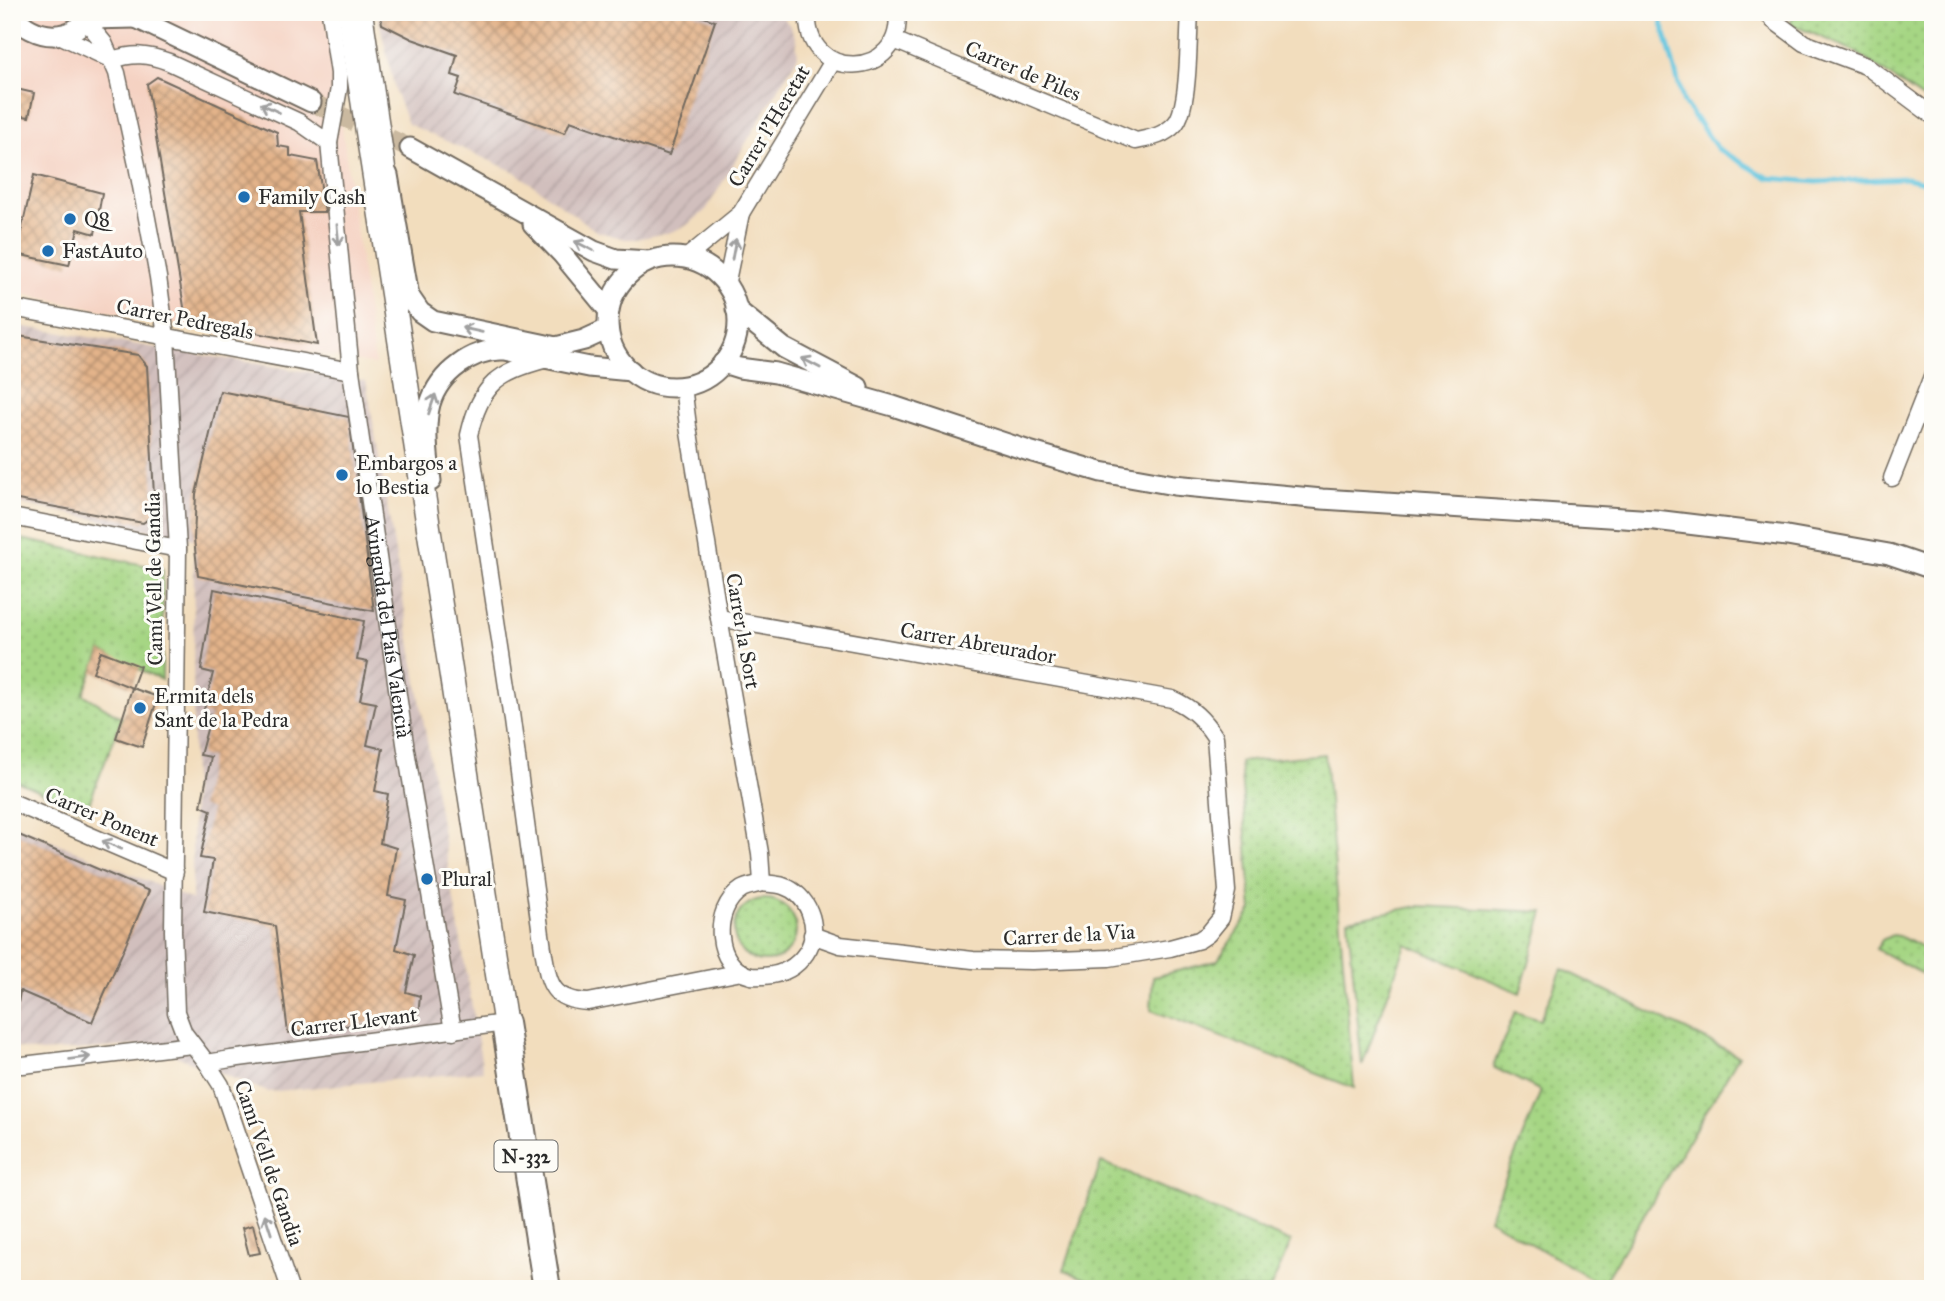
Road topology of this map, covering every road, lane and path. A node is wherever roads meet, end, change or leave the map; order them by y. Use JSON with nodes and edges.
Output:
{"nodes":[{"id":1,"x":330,"y":12,"type":"edge"},
{"id":2,"x":349,"y":12,"type":"edge"},
{"id":3,"x":364,"y":12,"type":"edge"},
{"id":4,"x":808,"y":12,"type":"edge"},
{"id":5,"x":897,"y":12,"type":"edge"},
{"id":6,"x":1190,"y":12,"type":"edge"},
{"id":7,"x":1767,"y":12,"type":"edge"},
{"id":8,"x":13,"y":15,"type":"edge"},
{"id":9,"x":132,"y":15,"type":"edge"},
{"id":10,"x":89,"y":17,"type":"edge"},
{"id":11,"x":59,"y":35,"type":"junction"},
{"id":12,"x":894,"y":40,"type":"junction"},
{"id":13,"x":112,"y":60,"type":"junction"},
{"id":14,"x":833,"y":61,"type":"junction"},
{"id":15,"x":374,"y":79,"type":"junction"},
{"id":16,"x":311,"y":102,"type":"tunnel mouth"},
{"id":17,"x":363,"y":102,"type":"junction"},
{"id":18,"x":1933,"y":116,"type":"edge"},
{"id":19,"x":329,"y":143,"type":"junction"},
{"id":20,"x":410,"y":148,"type":"tunnel mouth"},
{"id":21,"x":380,"y":168,"type":"junction"},
{"id":22,"x":513,"y":204,"type":"junction"},
{"id":23,"x":741,"y":213,"type":"junction"},
{"id":24,"x":686,"y":258,"type":"junction"},
{"id":25,"x":649,"y":261,"type":"junction"},
{"id":26,"x":726,"y":286,"type":"junction"},
{"id":27,"x":12,"y":308,"type":"edge"},
{"id":28,"x":736,"y":309,"type":"junction"},
{"id":29,"x":608,"y":320,"type":"junction"},
{"id":30,"x":166,"y":337,"type":"junction"},
{"id":31,"x":550,"y":358,"type":"junction"},
{"id":32,"x":723,"y":363,"type":"junction"},
{"id":33,"x":351,"y":371,"type":"junction"},
{"id":34,"x":631,"y":371,"type":"junction"},
{"id":35,"x":1933,"y":374,"type":"edge"},
{"id":36,"x":683,"y":386,"type":"junction"},
{"id":37,"x":893,"y":406,"type":"junction"},
{"id":38,"x":1892,"y":478,"type":"dead end"},
{"id":39,"x":12,"y":517,"type":"edge"},
{"id":40,"x":177,"y":549,"type":"junction"},
{"id":41,"x":1933,"y":569,"type":"edge"},
{"id":42,"x":719,"y":618,"type":"junction"},
{"id":43,"x":454,"y":690,"type":"junction"},
{"id":44,"x":1214,"y":737,"type":"joint"},
{"id":45,"x":12,"y":802,"type":"edge"},
{"id":46,"x":175,"y":872,"type":"junction"},
{"id":47,"x":762,"y":883,"type":"junction"},
{"id":48,"x":813,"y":935,"type":"junction"},
{"id":49,"x":742,"y":972,"type":"junction"},
{"id":50,"x":505,"y":1023,"type":"junction"},
{"id":51,"x":453,"y":1031,"type":"junction"},
{"id":52,"x":192,"y":1045,"type":"junction"},
{"id":53,"x":207,"y":1063,"type":"junction"},
{"id":54,"x":12,"y":1065,"type":"edge"},
{"id":55,"x":290,"y":1289,"type":"edge"},
{"id":56,"x":547,"y":1289,"type":"edge"}],
"edges":[{"from":1,"to":19,"type":"street","name":"Avinguda del País Valencià"},
{"from":2,"to":17,"type":"main road"},
{"from":3,"to":15,"type":"street"},
{"from":4,"to":14,"type":"street"},
{"from":5,"to":12,"type":"street"},
{"from":6,"to":12,"type":"street","name":"Carrer de Piles"},
{"from":7,"to":18,"type":"street"},
{"from":8,"to":11,"type":"street"},
{"from":9,"to":10,"type":"street"},
{"from":9,"to":16,"type":"street"},
{"from":10,"to":11,"type":"street"},
{"from":10,"to":13,"type":"street","name":"Camí Vell de Gandia"},
{"from":11,"to":13,"type":"street"},
{"from":12,"to":14,"type":"street"},
{"from":19,"to":13,"type":"street","one_way":true},
{"from":13,"to":30,"type":"street","name":"Camí Vell de Gandia"},
{"from":14,"to":23,"type":"street","name":"Carrer l'Heretat"},
{"from":15,"to":17,"type":"street"},
{"from":15,"to":21,"type":"street"},
{"from":17,"to":21,"type":"main road"},
{"from":19,"to":33,"type":"street","name":"Avinguda del País Valencià","one_way":true},
{"from":20,"to":22,"type":"street"},
{"from":29,"to":21,"type":"street","one_way":true},
{"from":21,"to":43,"type":"main road"},
{"from":25,"to":22,"type":"street","one_way":true},
{"from":22,"to":29,"type":"street"},
{"from":23,"to":24,"type":"street","name":"Carrer l'Heretat"},
{"from":26,"to":23,"type":"street","name":"Carrer l'Heretat","one_way":true},
{"from":24,"to":25,"type":"street"},
{"from":24,"to":26,"type":"street"},
{"from":25,"to":29,"type":"street"},
{"from":26,"to":28,"type":"street"},
{"from":27,"to":30,"type":"street","name":"Carrer Pedregals"},
{"from":28,"to":32,"type":"street"},
{"from":37,"to":28,"type":"street","one_way":true},
{"from":29,"to":34,"type":"street"},
{"from":30,"to":33,"type":"street","name":"Carrer Pedregals"},
{"from":30,"to":40,"type":"street","name":"Camí Vell de Gandia"},
{"from":31,"to":34,"type":"street"},
{"from":43,"to":31,"type":"street","one_way":true},
{"from":31,"to":49,"type":"street"},
{"from":32,"to":36,"type":"street"},
{"from":32,"to":37,"type":"street"},
{"from":33,"to":51,"type":"street","name":"Avinguda del País Valencià"},
{"from":34,"to":36,"type":"street"},
{"from":35,"to":38,"type":"street"},
{"from":36,"to":42,"type":"street","name":"Carrer la Sort"},
{"from":37,"to":41,"type":"street"},
{"from":39,"to":40,"type":"street"},
{"from":40,"to":46,"type":"street","name":"Camí Vell de Gandia"},
{"from":42,"to":44,"type":"street","name":"Carrer Abreurador"},
{"from":42,"to":47,"type":"street","name":"Carrer la Sort"},
{"from":43,"to":50,"type":"main road"},
{"from":44,"to":48,"type":"street","name":"Carrer de la Via"},
{"from":46,"to":45,"type":"street","name":"Carrer Ponent","one_way":true},
{"from":46,"to":52,"type":"street","name":"Camí Vell de Gandia"},
{"from":47,"to":48,"type":"street"},
{"from":47,"to":49,"type":"street"},
{"from":48,"to":49,"type":"street"},
{"from":50,"to":51,"type":"street","name":"Carrer Llevant"},
{"from":50,"to":56,"type":"highway","number":"N-332"},
{"from":51,"to":53,"type":"street","name":"Carrer Llevant"},
{"from":52,"to":53,"type":"street","name":"Camí Vell de Gandia"},
{"from":54,"to":52,"type":"street","one_way":true},
{"from":55,"to":53,"type":"street","name":"Camí Vell de Gandia","one_way":true}]}
